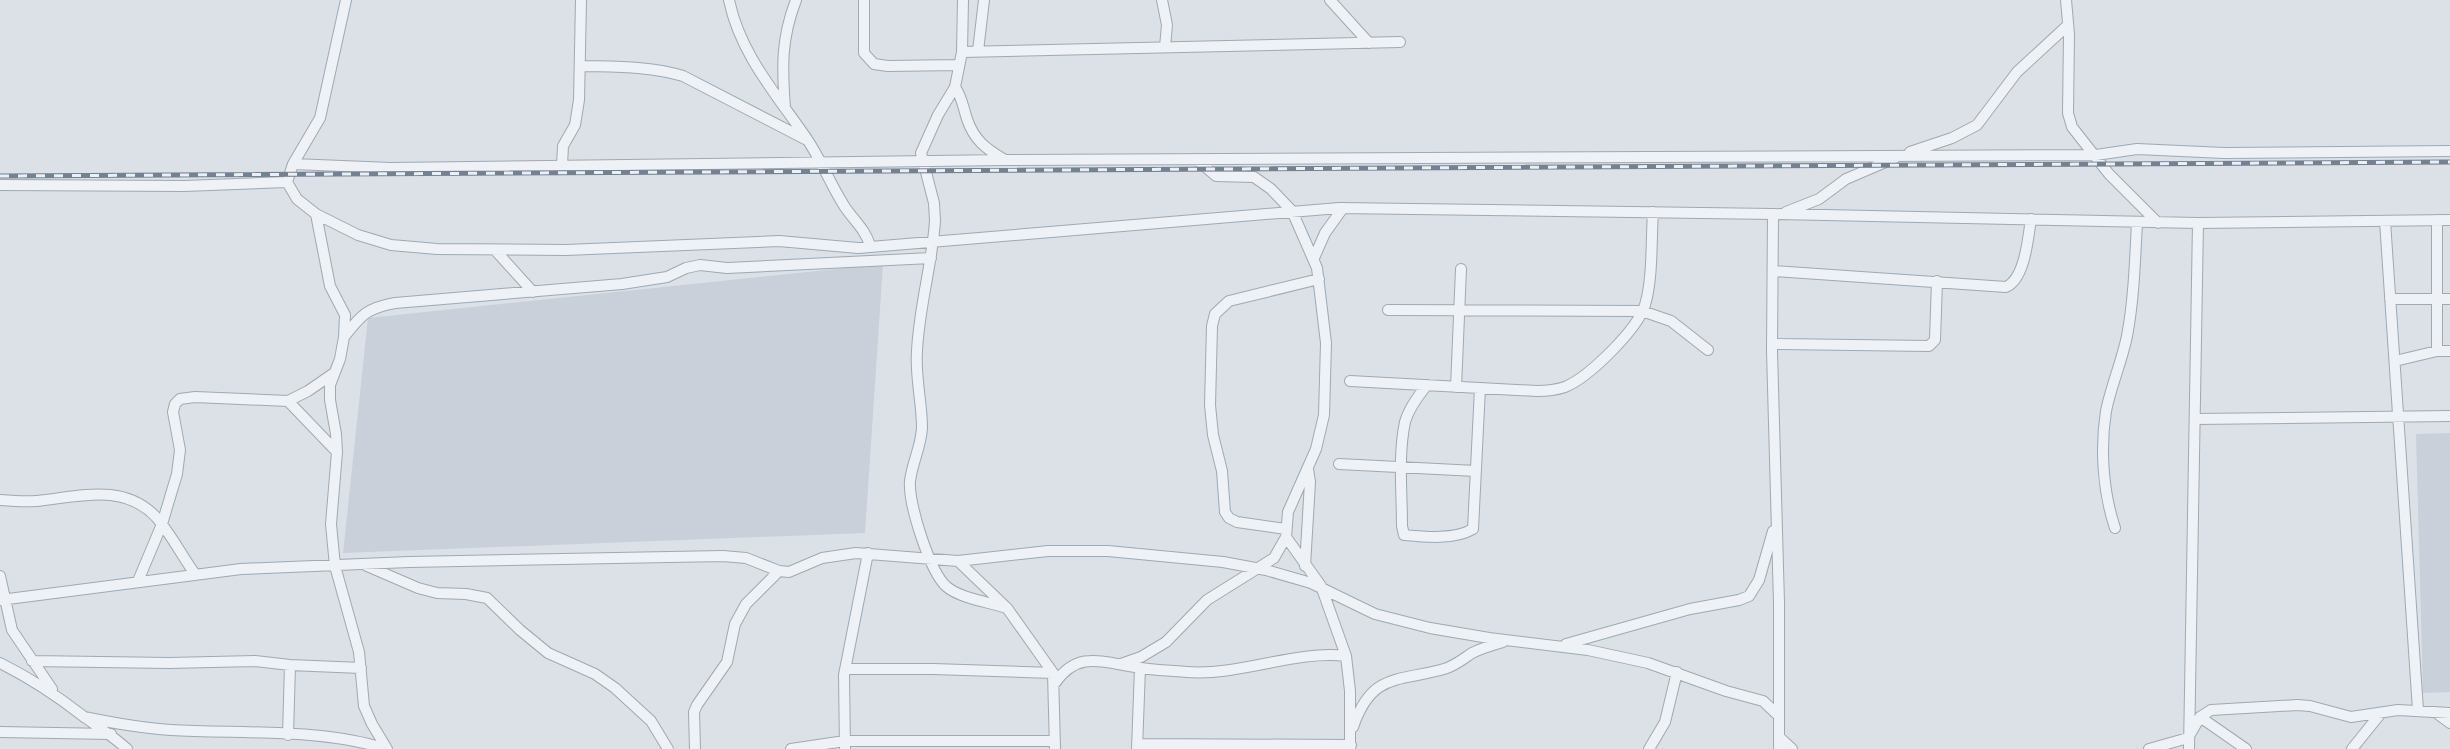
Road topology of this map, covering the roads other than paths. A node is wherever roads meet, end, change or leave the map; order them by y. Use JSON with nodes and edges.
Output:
{"nodes":[{"id":1,"x":581,"y":0,"type":"edge"},
{"id":2,"x":729,"y":0,"type":"edge"},
{"id":3,"x":796,"y":0,"type":"edge"},
{"id":4,"x":864,"y":0,"type":"edge"},
{"id":5,"x":963,"y":0,"type":"edge"},
{"id":6,"x":984,"y":0,"type":"edge"},
{"id":7,"x":1162,"y":0,"type":"edge"},
{"id":8,"x":1330,"y":0,"type":"edge"},
{"id":9,"x":2066,"y":0,"type":"edge"},
{"id":10,"x":348,"y":1,"type":"edge"},
{"id":11,"x":2068,"y":25,"type":"junction"},
{"id":12,"x":1400,"y":42,"type":"dead end"},
{"id":13,"x":1370,"y":43,"type":"junction"},
{"id":14,"x":1165,"y":47,"type":"junction"},
{"id":15,"x":978,"y":51,"type":"junction"},
{"id":16,"x":962,"y":52,"type":"junction"},
{"id":17,"x":958,"y":65,"type":"junction"},
{"id":18,"x":581,"y":66,"type":"junction"},
{"id":19,"x":955,"y":87,"type":"junction"},
{"id":20,"x":785,"y":108,"type":"junction"},
{"id":21,"x":808,"y":140,"type":"junction"},
{"id":22,"x":2450,"y":151,"type":"edge"},
{"id":23,"x":2096,"y":154,"type":"junction"},
{"id":24,"x":1899,"y":156,"type":"junction"},
{"id":25,"x":1197,"y":159,"type":"junction"},
{"id":26,"x":1006,"y":160,"type":"junction"},
{"id":27,"x":922,"y":162,"type":"junction"},
{"id":28,"x":821,"y":163,"type":"junction"},
{"id":29,"x":292,"y":164,"type":"junction"},
{"id":30,"x":562,"y":165,"type":"junction"},
{"id":31,"x":287,"y":182,"type":"junction"},
{"id":32,"x":0,"y":185,"type":"edge"},
{"id":33,"x":1343,"y":208,"type":"junction"},
{"id":34,"x":1292,"y":211,"type":"junction"},
{"id":35,"x":1653,"y":212,"type":"junction"},
{"id":36,"x":316,"y":214,"type":"junction"},
{"id":37,"x":1776,"y":214,"type":"junction"},
{"id":38,"x":2031,"y":219,"type":"junction"},
{"id":39,"x":2437,"y":220,"type":"junction"},
{"id":40,"x":2450,"y":220,"type":"edge"},
{"id":41,"x":2385,"y":221,"type":"junction"},
{"id":42,"x":2137,"y":222,"type":"junction"},
{"id":43,"x":2158,"y":223,"type":"junction"},
{"id":44,"x":2198,"y":223,"type":"junction"},
{"id":45,"x":933,"y":242,"type":"junction"},
{"id":46,"x":870,"y":246,"type":"junction"},
{"id":47,"x":495,"y":250,"type":"junction"},
{"id":48,"x":931,"y":258,"type":"junction"},
{"id":49,"x":1314,"y":258,"type":"junction"},
{"id":50,"x":1461,"y":269,"type":"dead end"},
{"id":51,"x":1773,"y":271,"type":"junction"},
{"id":52,"x":1319,"y":279,"type":"junction"},
{"id":53,"x":1936,"y":281,"type":"junction"},
{"id":54,"x":533,"y":292,"type":"junction"},
{"id":55,"x":2391,"y":299,"type":"junction"},
{"id":56,"x":2438,"y":299,"type":"junction"},
{"id":57,"x":2450,"y":299,"type":"edge"},
{"id":58,"x":1388,"y":310,"type":"dead end"},
{"id":59,"x":1460,"y":311,"type":"junction"},
{"id":60,"x":1642,"y":311,"type":"junction"},
{"id":61,"x":344,"y":337,"type":"junction"},
{"id":62,"x":1772,"y":344,"type":"junction"},
{"id":63,"x":1708,"y":350,"type":"dead end"},
{"id":64,"x":2437,"y":351,"type":"junction"},
{"id":65,"x":2450,"y":351,"type":"edge"},
{"id":66,"x":2395,"y":361,"type":"junction"},
{"id":67,"x":334,"y":373,"type":"junction"},
{"id":68,"x":1350,"y":381,"type":"dead end"},
{"id":69,"x":1427,"y":385,"type":"junction"},
{"id":70,"x":1456,"y":387,"type":"junction"},
{"id":71,"x":1480,"y":388,"type":"junction"},
{"id":72,"x":288,"y":401,"type":"junction"},
{"id":73,"x":2450,"y":416,"type":"edge"},
{"id":74,"x":2398,"y":418,"type":"junction"},
{"id":75,"x":2195,"y":419,"type":"junction"},
{"id":76,"x":336,"y":452,"type":"junction"},
{"id":77,"x":1339,"y":464,"type":"dead end"},
{"id":78,"x":1402,"y":468,"type":"junction"},
{"id":79,"x":1308,"y":469,"type":"junction"},
{"id":80,"x":1476,"y":471,"type":"junction"},
{"id":81,"x":0,"y":500,"type":"edge"},
{"id":82,"x":1776,"y":522,"type":"junction"},
{"id":83,"x":162,"y":524,"type":"junction"},
{"id":84,"x":2115,"y":528,"type":"dead end"},
{"id":85,"x":1286,"y":533,"type":"junction"},
{"id":86,"x":868,"y":553,"type":"junction"},
{"id":87,"x":932,"y":559,"type":"junction"},
{"id":88,"x":958,"y":561,"type":"junction"},
{"id":89,"x":364,"y":564,"type":"junction"},
{"id":90,"x":335,"y":566,"type":"junction"},
{"id":91,"x":1305,"y":566,"type":"junction"},
{"id":92,"x":1260,"y":568,"type":"junction"},
{"id":93,"x":778,"y":571,"type":"junction"},
{"id":94,"x":195,"y":574,"type":"junction"},
{"id":95,"x":0,"y":576,"type":"edge"},
{"id":96,"x":138,"y":581,"type":"junction"},
{"id":97,"x":1321,"y":586,"type":"junction"},
{"id":98,"x":2,"y":599,"type":"edge"},
{"id":99,"x":1007,"y":608,"type":"junction"},
{"id":100,"x":1509,"y":641,"type":"junction"},
{"id":101,"x":1559,"y":646,"type":"junction"},
{"id":102,"x":1346,"y":656,"type":"junction"},
{"id":103,"x":32,"y":661,"type":"junction"},
{"id":104,"x":0,"y":663,"type":"edge"},
{"id":105,"x":1121,"y":664,"type":"junction"},
{"id":106,"x":290,"y":665,"type":"junction"},
{"id":107,"x":361,"y":668,"type":"junction"},
{"id":108,"x":1140,"y":668,"type":"junction"},
{"id":109,"x":846,"y":669,"type":"junction"},
{"id":110,"x":1677,"y":672,"type":"junction"},
{"id":111,"x":1054,"y":678,"type":"junction"},
{"id":112,"x":56,"y":694,"type":"junction"},
{"id":113,"x":2418,"y":710,"type":"junction"},
{"id":114,"x":2435,"y":712,"type":"junction"},
{"id":115,"x":2381,"y":713,"type":"junction"},
{"id":116,"x":2450,"y":713,"type":"edge"},
{"id":117,"x":1779,"y":716,"type":"junction"},
{"id":118,"x":84,"y":717,"type":"junction"},
{"id":119,"x":2200,"y":717,"type":"junction"},
{"id":120,"x":2450,"y":723,"type":"edge"},
{"id":121,"x":0,"y":732,"type":"edge"},
{"id":122,"x":111,"y":734,"type":"junction"},
{"id":123,"x":288,"y":735,"type":"junction"},
{"id":124,"x":1779,"y":737,"type":"junction"},
{"id":125,"x":1350,"y":742,"type":"edge"},
{"id":126,"x":2189,"y":743,"type":"edge"},
{"id":127,"x":362,"y":745,"type":"edge"},
{"id":128,"x":845,"y":745,"type":"edge"},
{"id":129,"x":1055,"y":745,"type":"edge"},
{"id":130,"x":1137,"y":747,"type":"edge"},
{"id":131,"x":2358,"y":747,"type":"edge"},
{"id":132,"x":127,"y":749,"type":"edge"},
{"id":133,"x":386,"y":749,"type":"edge"},
{"id":134,"x":668,"y":749,"type":"edge"},
{"id":135,"x":695,"y":749,"type":"edge"},
{"id":136,"x":791,"y":749,"type":"edge"},
{"id":137,"x":1649,"y":749,"type":"edge"},
{"id":138,"x":1779,"y":749,"type":"edge"},
{"id":139,"x":1792,"y":749,"type":"edge"},
{"id":140,"x":2149,"y":749,"type":"edge"},
{"id":141,"x":2246,"y":749,"type":"edge"}],
"edges":[{"from":1,"to":18,"type":"street"},
{"from":2,"to":20,"type":"street"},
{"from":3,"to":20,"type":"street"},
{"from":4,"to":17,"type":"street"},
{"from":5,"to":16,"type":"street"},
{"from":6,"to":15,"type":"street"},
{"from":7,"to":14,"type":"street"},
{"from":8,"to":13,"type":"street"},
{"from":9,"to":11,"type":"street"},
{"from":10,"to":29,"type":"street"},
{"from":11,"to":23,"type":"street"},
{"from":11,"to":24,"type":"street"},
{"from":12,"to":13,"type":"street"},
{"from":13,"to":14,"type":"street"},
{"from":14,"to":15,"type":"street"},
{"from":15,"to":16,"type":"street"},
{"from":16,"to":17,"type":"street"},
{"from":17,"to":19,"type":"street"},
{"from":18,"to":21,"type":"street"},
{"from":18,"to":30,"type":"street"},
{"from":19,"to":26,"type":"street"},
{"from":19,"to":27,"type":"street"},
{"from":20,"to":21,"type":"street"},
{"from":21,"to":28,"type":"street"},
{"from":22,"to":23,"type":"street"},
{"from":23,"to":24,"type":"street"},
{"from":23,"to":43,"type":"street"},
{"from":24,"to":25,"type":"street"},
{"from":24,"to":37,"type":"street"},
{"from":25,"to":26,"type":"street"},
{"from":25,"to":34,"type":"street"},
{"from":26,"to":27,"type":"street"},
{"from":27,"to":28,"type":"street"},
{"from":27,"to":45,"type":"street"},
{"from":28,"to":30,"type":"street"},
{"from":28,"to":46,"type":"street"},
{"from":29,"to":30,"type":"street"},
{"from":29,"to":31,"type":"street"},
{"from":31,"to":32,"type":"street"},
{"from":31,"to":36,"type":"street"},
{"from":33,"to":34,"type":"street"},
{"from":33,"to":35,"type":"street"},
{"from":33,"to":49,"type":"street"},
{"from":34,"to":45,"type":"street"},
{"from":34,"to":49,"type":"street"},
{"from":35,"to":37,"type":"street"},
{"from":35,"to":60,"type":"street"},
{"from":36,"to":47,"type":"street"},
{"from":36,"to":61,"type":"street"},
{"from":37,"to":38,"type":"street"},
{"from":37,"to":51,"type":"street"},
{"from":38,"to":42,"type":"street"},
{"from":38,"to":53,"type":"street"},
{"from":39,"to":40,"type":"street"},
{"from":39,"to":41,"type":"street"},
{"from":39,"to":56,"type":"street"},
{"from":41,"to":44,"type":"street"},
{"from":41,"to":55,"type":"street"},
{"from":42,"to":43,"type":"street"},
{"from":42,"to":84,"type":"street"},
{"from":43,"to":44,"type":"street"},
{"from":44,"to":75,"type":"street"},
{"from":45,"to":46,"type":"street"},
{"from":45,"to":48,"type":"street"},
{"from":46,"to":47,"type":"street"},
{"from":47,"to":54,"type":"street"},
{"from":48,"to":54,"type":"street"},
{"from":48,"to":87,"type":"street"},
{"from":49,"to":52,"type":"street"},
{"from":50,"to":59,"type":"street"},
{"from":51,"to":53,"type":"street"},
{"from":51,"to":62,"type":"street"},
{"from":52,"to":79,"type":"street"},
{"from":52,"to":85,"type":"street"},
{"from":53,"to":62,"type":"street"},
{"from":54,"to":61,"type":"street"},
{"from":55,"to":56,"type":"street"},
{"from":55,"to":66,"type":"street"},
{"from":56,"to":57,"type":"street"},
{"from":56,"to":64,"type":"street"},
{"from":58,"to":59,"type":"street"},
{"from":59,"to":60,"type":"street"},
{"from":59,"to":70,"type":"street"},
{"from":60,"to":63,"type":"street"},
{"from":60,"to":71,"type":"street"},
{"from":61,"to":67,"type":"street"},
{"from":62,"to":82,"type":"street"},
{"from":64,"to":65,"type":"street"},
{"from":64,"to":66,"type":"street"},
{"from":66,"to":74,"type":"street"},
{"from":67,"to":72,"type":"street"},
{"from":67,"to":76,"type":"street"},
{"from":68,"to":69,"type":"street"},
{"from":69,"to":70,"type":"street"},
{"from":69,"to":78,"type":"street"},
{"from":70,"to":71,"type":"street"},
{"from":71,"to":80,"type":"street"},
{"from":72,"to":76,"type":"street"},
{"from":72,"to":83,"type":"street"},
{"from":73,"to":74,"type":"street"},
{"from":74,"to":75,"type":"street"},
{"from":74,"to":113,"type":"street"},
{"from":75,"to":126,"type":"street"},
{"from":76,"to":90,"type":"street"},
{"from":77,"to":78,"type":"street"},
{"from":78,"to":80,"type":"street"},
{"from":78,"to":80,"type":"street"},
{"from":79,"to":85,"type":"street"},
{"from":79,"to":91,"type":"street"},
{"from":81,"to":83,"type":"street"},
{"from":82,"to":101,"type":"street"},
{"from":82,"to":117,"type":"street"},
{"from":83,"to":94,"type":"street"},
{"from":83,"to":96,"type":"street"},
{"from":85,"to":91,"type":"street"},
{"from":85,"to":92,"type":"street"},
{"from":86,"to":87,"type":"street"},
{"from":86,"to":93,"type":"street"},
{"from":86,"to":109,"type":"street"},
{"from":87,"to":88,"type":"street"},
{"from":87,"to":99,"type":"street"},
{"from":88,"to":92,"type":"street"},
{"from":88,"to":99,"type":"street"},
{"from":89,"to":90,"type":"street"},
{"from":89,"to":93,"type":"street"},
{"from":89,"to":134,"type":"street"},
{"from":90,"to":94,"type":"street"},
{"from":90,"to":107,"type":"street"},
{"from":91,"to":97,"type":"street"},
{"from":92,"to":97,"type":"street"},
{"from":92,"to":105,"type":"street"},
{"from":93,"to":135,"type":"street"},
{"from":94,"to":96,"type":"street"},
{"from":95,"to":98,"type":"street"},
{"from":96,"to":98,"type":"street"},
{"from":97,"to":100,"type":"street"},
{"from":97,"to":102,"type":"street"},
{"from":98,"to":103,"type":"street"},
{"from":99,"to":111,"type":"street"},
{"from":100,"to":101,"type":"street"},
{"from":100,"to":125,"type":"street"},
{"from":101,"to":110,"type":"street"},
{"from":102,"to":108,"type":"street"},
{"from":102,"to":125,"type":"street"},
{"from":103,"to":106,"type":"street"},
{"from":103,"to":112,"type":"street"},
{"from":104,"to":112,"type":"street"},
{"from":105,"to":108,"type":"street"},
{"from":105,"to":111,"type":"street"},
{"from":106,"to":107,"type":"street"},
{"from":106,"to":123,"type":"street"},
{"from":107,"to":133,"type":"street"},
{"from":108,"to":130,"type":"street"},
{"from":109,"to":111,"type":"street"},
{"from":109,"to":128,"type":"street"},
{"from":110,"to":117,"type":"street"},
{"from":110,"to":137,"type":"street"},
{"from":111,"to":129,"type":"street"},
{"from":112,"to":118,"type":"street"},
{"from":113,"to":114,"type":"street"},
{"from":113,"to":115,"type":"street"},
{"from":114,"to":116,"type":"street"},
{"from":114,"to":120,"type":"street"},
{"from":115,"to":119,"type":"street"},
{"from":115,"to":131,"type":"street"},
{"from":117,"to":124,"type":"street"},
{"from":118,"to":122,"type":"street"},
{"from":118,"to":123,"type":"street"},
{"from":119,"to":126,"type":"street"},
{"from":119,"to":141,"type":"street"},
{"from":121,"to":122,"type":"street"},
{"from":122,"to":132,"type":"street"},
{"from":123,"to":127,"type":"street"},
{"from":124,"to":138,"type":"street"},
{"from":124,"to":139,"type":"street"},
{"from":125,"to":130,"type":"street"},
{"from":126,"to":140,"type":"street"},
{"from":127,"to":133,"type":"street"},
{"from":128,"to":129,"type":"street"},
{"from":128,"to":136,"type":"street"}]}
